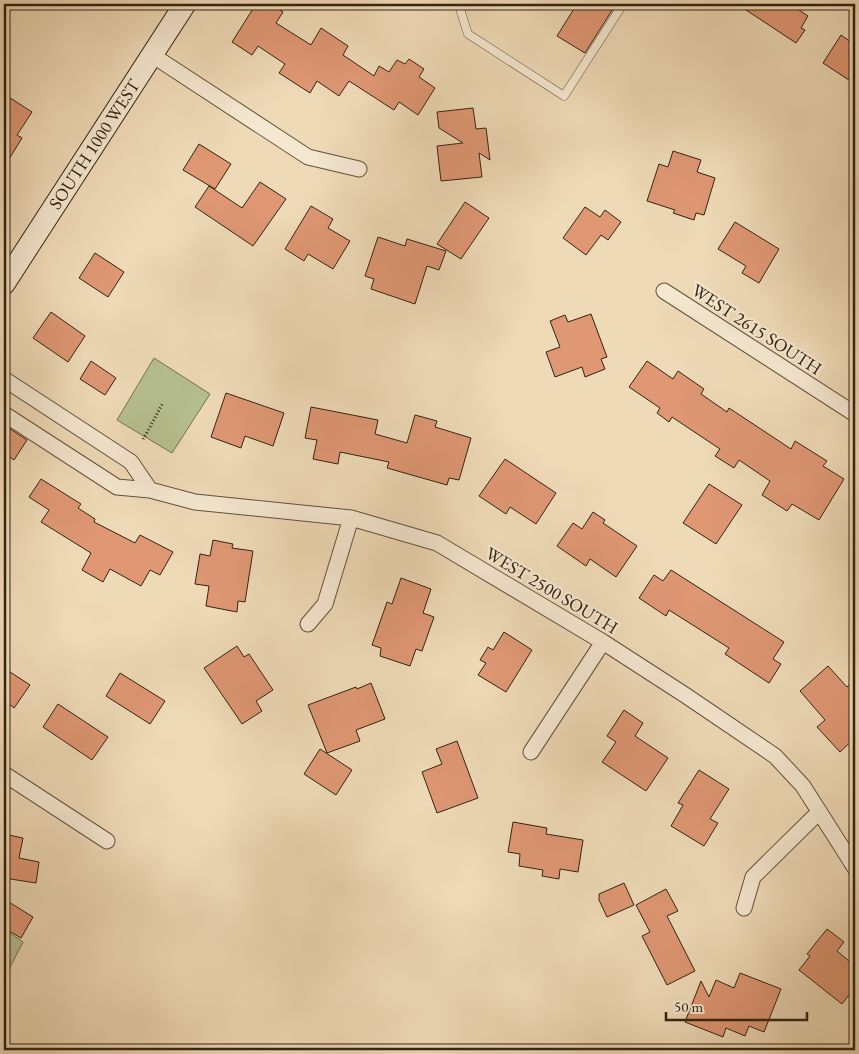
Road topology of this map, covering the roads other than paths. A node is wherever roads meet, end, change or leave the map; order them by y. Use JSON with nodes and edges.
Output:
{"nodes":[{"id":1,"x":184,"y":4,"type":"edge"},
{"id":2,"x":462,"y":4,"type":"edge"},
{"id":3,"x":623,"y":4,"type":"edge"},
{"id":4,"x":152,"y":55,"type":"junction"},
{"id":5,"x":359,"y":169,"type":"dead end"},
{"id":6,"x":4,"y":284,"type":"edge"},
{"id":7,"x":664,"y":291,"type":"dead end"},
{"id":8,"x":4,"y":379,"type":"edge"},
{"id":9,"x":4,"y":414,"type":"edge"},
{"id":10,"x":855,"y":414,"type":"edge"},
{"id":11,"x":150,"y":490,"type":"junction"},
{"id":12,"x":351,"y":518,"type":"junction"},
{"id":13,"x":308,"y":624,"type":"dead end"},
{"id":14,"x":603,"y":642,"type":"junction"},
{"id":15,"x":531,"y":752,"type":"dead end"},
{"id":16,"x":4,"y":774,"type":"edge"},
{"id":17,"x":818,"y":812,"type":"junction"},
{"id":18,"x":107,"y":841,"type":"dead end"},
{"id":19,"x":855,"y":868,"type":"edge"},
{"id":20,"x":744,"y":908,"type":"dead end"}],
"edges":[{"from":1,"to":4,"type":"main road","name":"SOUTH 1000 WEST"},
{"from":2,"to":3,"type":"lane"},
{"from":4,"to":5,"type":"street"},
{"from":4,"to":6,"type":"main road","name":"SOUTH 1000 WEST"},
{"from":7,"to":10,"type":"street","name":"WEST 2615 SOUTH"},
{"from":8,"to":11,"type":"street"},
{"from":9,"to":11,"type":"street","name":"WEST 2500 SOUTH"},
{"from":11,"to":12,"type":"street","name":"WEST 2500 SOUTH"},
{"from":12,"to":13,"type":"street"},
{"from":12,"to":14,"type":"street","name":"WEST 2500 SOUTH"},
{"from":14,"to":15,"type":"street"},
{"from":14,"to":17,"type":"street","name":"WEST 2500 SOUTH"},
{"from":16,"to":18,"type":"street"},
{"from":17,"to":19,"type":"street","name":"WEST 2500 SOUTH"},
{"from":17,"to":20,"type":"street"}]}
